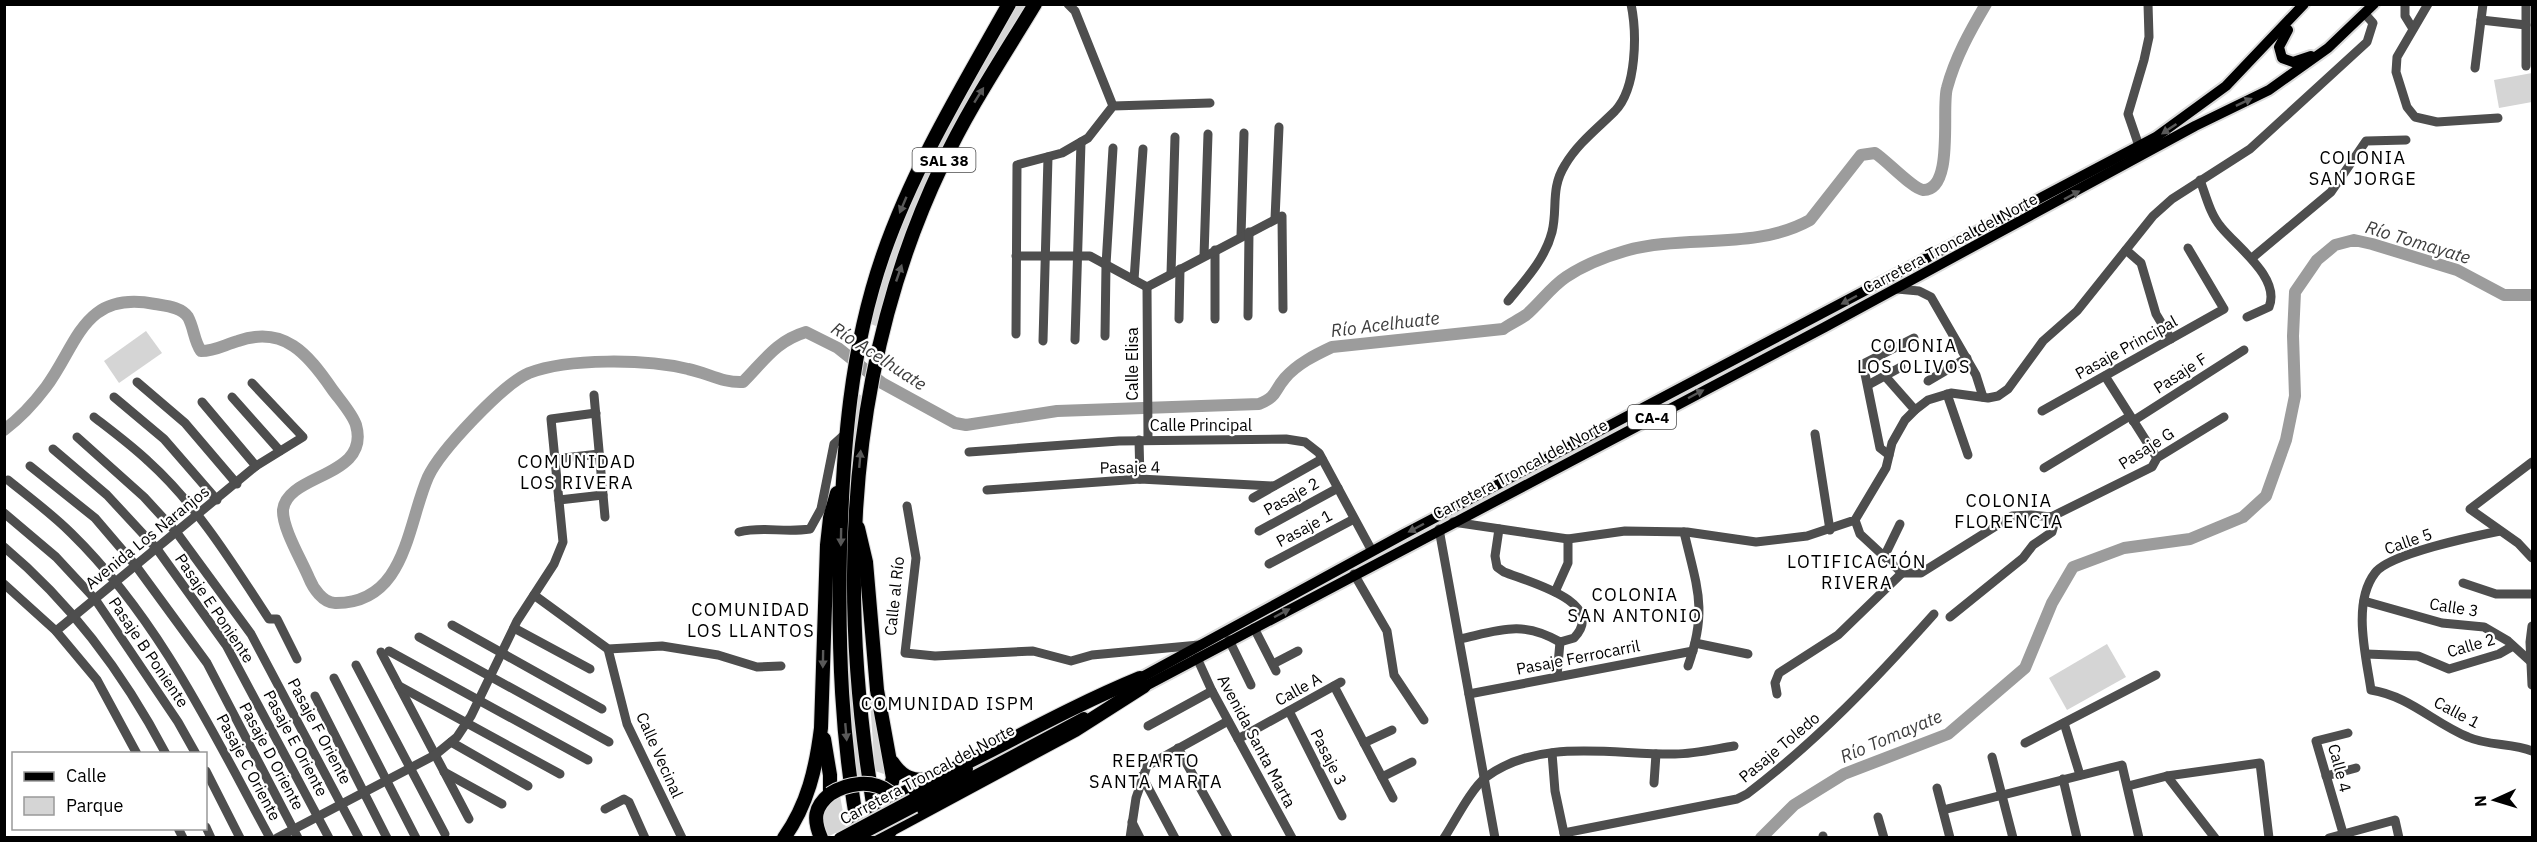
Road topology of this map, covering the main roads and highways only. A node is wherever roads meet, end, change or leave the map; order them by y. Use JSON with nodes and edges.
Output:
{"nodes":[{"id":1,"x":1009,"y":4,"type":"edge"},
{"id":2,"x":1035,"y":4,"type":"edge"},
{"id":3,"x":2304,"y":4,"type":"edge"},
{"id":4,"x":2374,"y":4,"type":"edge"},
{"id":5,"x":2328,"y":48,"type":"junction"},
{"id":6,"x":842,"y":476,"type":"junction"},
{"id":7,"x":855,"y":517,"type":"junction"},
{"id":8,"x":1142,"y":682,"type":"junction"},
{"id":9,"x":821,"y":729,"type":"junction"},
{"id":10,"x":889,"y":756,"type":"junction"},
{"id":11,"x":953,"y":770,"type":"junction"},
{"id":12,"x":830,"y":794,"type":"junction"},
{"id":13,"x":891,"y":795,"type":"junction"},
{"id":14,"x":913,"y":803,"type":"junction"},
{"id":15,"x":815,"y":816,"type":"junction"},
{"id":16,"x":887,"y":834,"type":"edge"},
{"id":17,"x":784,"y":837,"type":"edge"},
{"id":18,"x":809,"y":837,"type":"edge"},
{"id":19,"x":821,"y":837,"type":"edge"},
{"id":20,"x":839,"y":837,"type":"edge"},
{"id":21,"x":858,"y":837,"type":"edge"}],
"edges":[{"from":1,"to":6,"type":"highway","number":"SAL 38","one_way":true},
{"from":7,"to":2,"type":"highway","number":"SAL 38","one_way":true},
{"from":3,"to":5,"type":"main road"},
{"from":3,"to":8,"type":"main road","name":"Carretera Troncal del Norte","number":"CA-4","one_way":true},
{"from":4,"to":5,"type":"main road","name":"Carretera Troncal del Norte","number":"CA-4"},
{"from":8,"to":5,"type":"main road","name":"Carretera Troncal del Norte","number":"CA-4","one_way":true},
{"from":6,"to":9,"type":"highway","one_way":true},
{"from":6,"to":21,"type":"highway","number":"SAL 38","one_way":true},
{"from":7,"to":10,"type":"highway"},
{"from":7,"to":16,"type":"highway","number":"SAL 38"},
{"from":8,"to":11,"type":"highway"},
{"from":8,"to":14,"type":"main road","name":"Carretera Troncal del Norte","number":"CA-4"},
{"from":8,"to":16,"type":"highway"},
{"from":9,"to":12,"type":"highway"},
{"from":9,"to":17,"type":"highway"},
{"from":10,"to":11,"type":"highway"},
{"from":10,"to":13,"type":"highway"},
{"from":11,"to":13,"type":"highway"},
{"from":12,"to":13,"type":"highway","bridge":true},
{"from":12,"to":15,"type":"highway"},
{"from":13,"to":16,"type":"highway"},
{"from":14,"to":20,"type":"main road","name":"Carretera Troncal del Norte","number":"CA-4","bridge":true},
{"from":14,"to":21,"type":"main road","name":"Carretera Troncal del Norte","number":"CA-4","bridge":true},
{"from":15,"to":18,"type":"highway"},
{"from":15,"to":19,"type":"highway"}]}
